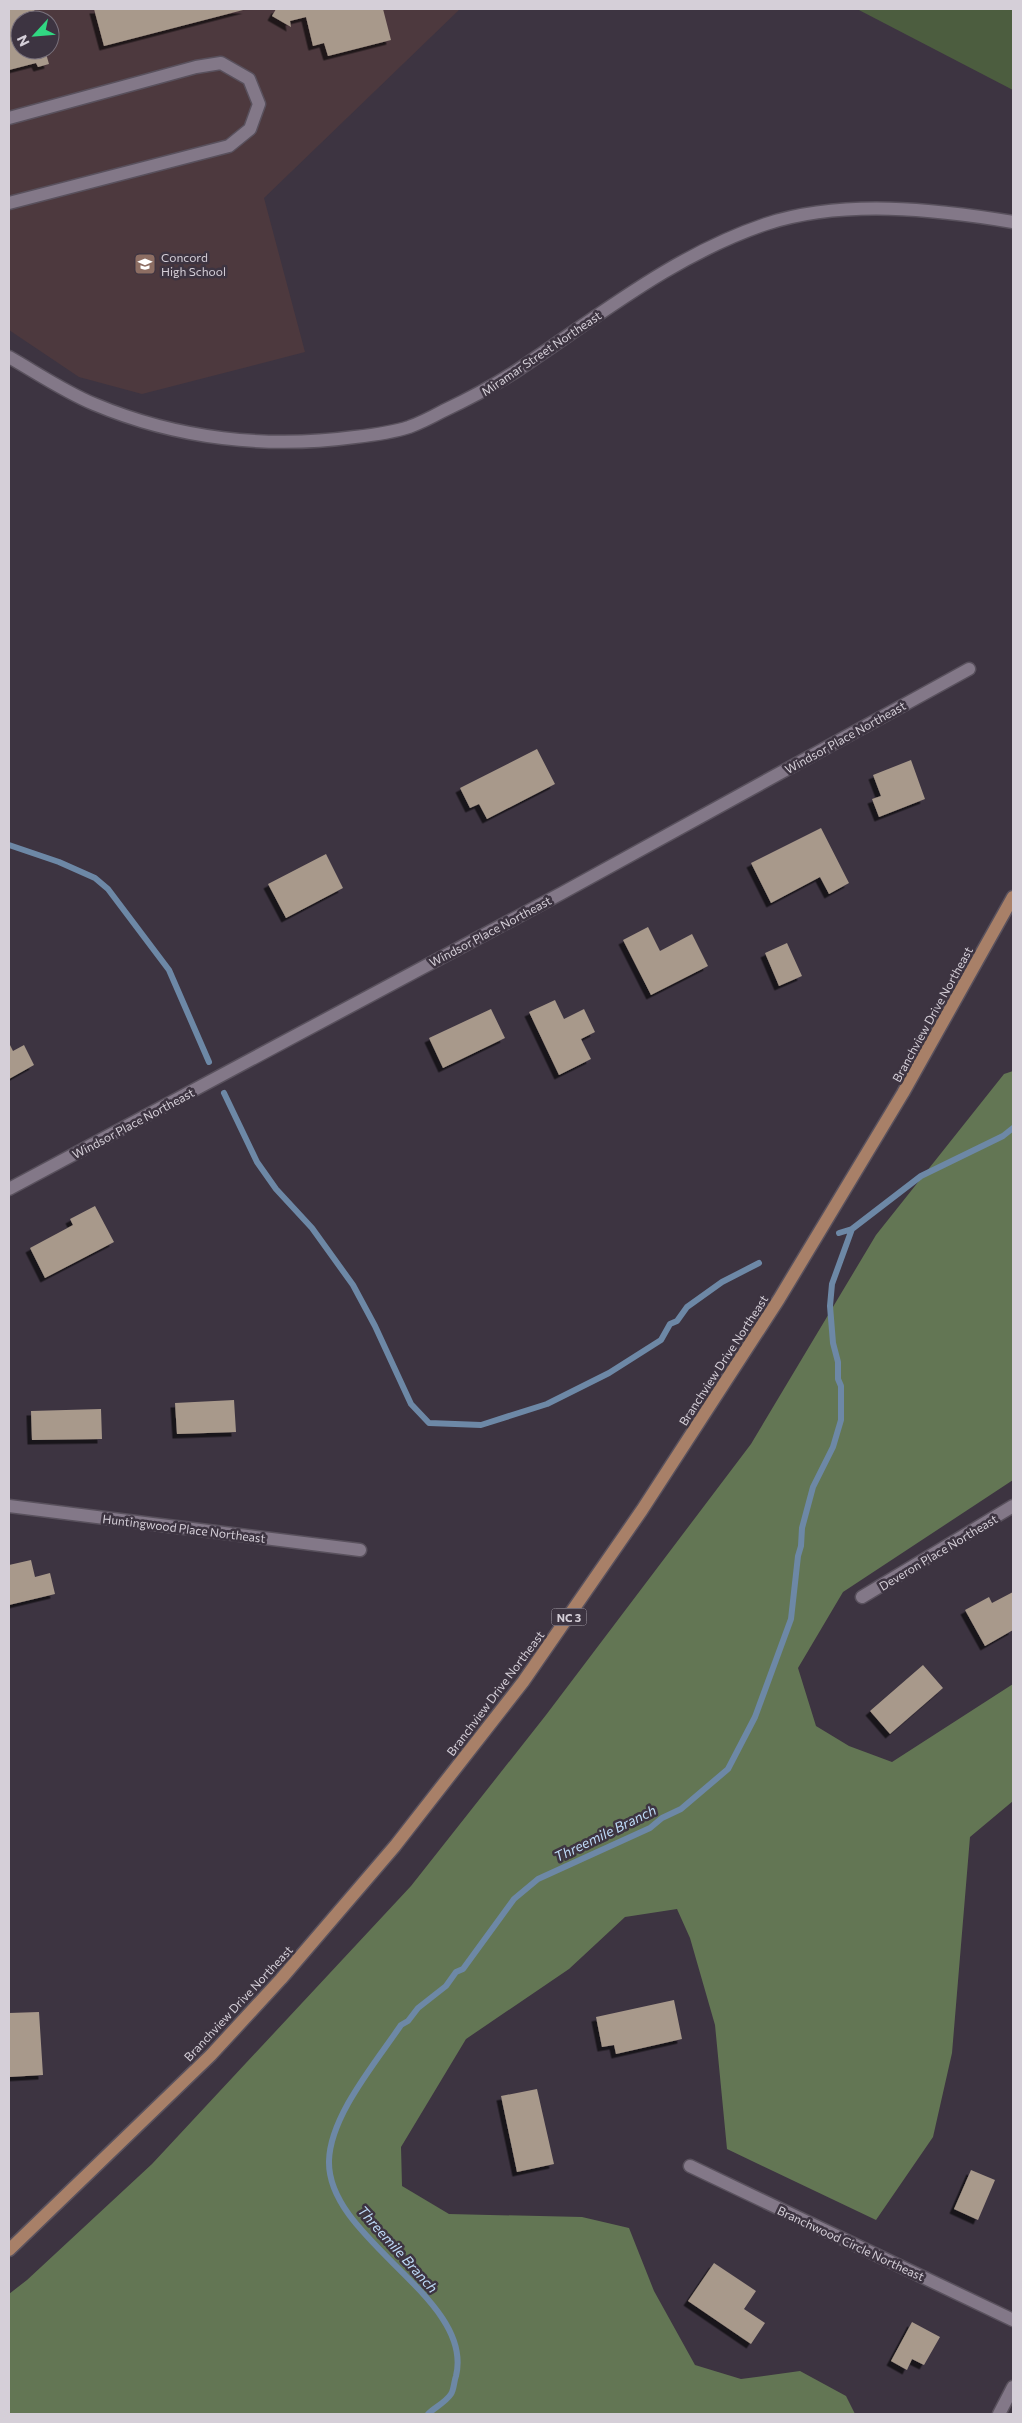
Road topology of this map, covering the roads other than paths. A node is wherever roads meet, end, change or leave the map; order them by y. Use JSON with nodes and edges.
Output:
{"nodes":[{"id":1,"x":9,"y":118,"type":"edge"},
{"id":2,"x":9,"y":203,"type":"edge"},
{"id":3,"x":1013,"y":222,"type":"edge"},
{"id":4,"x":9,"y":357,"type":"edge"},
{"id":5,"x":969,"y":669,"type":"dead end"},
{"id":6,"x":1013,"y":897,"type":"edge"},
{"id":7,"x":9,"y":1190,"type":"edge"},
{"id":8,"x":9,"y":1506,"type":"edge"},
{"id":9,"x":1013,"y":1506,"type":"edge"},
{"id":10,"x":360,"y":1550,"type":"dead end"},
{"id":11,"x":862,"y":1597,"type":"dead end"},
{"id":12,"x":690,"y":2166,"type":"dead end"},
{"id":13,"x":9,"y":2250,"type":"edge"},
{"id":14,"x":1013,"y":2320,"type":"edge"},
{"id":15,"x":1013,"y":2387,"type":"edge"},
{"id":16,"x":999,"y":2414,"type":"edge"}],
"edges":[{"from":1,"to":2,"type":"street"},
{"from":3,"to":4,"type":"street","name":"Miramar Street Northeast"},
{"from":5,"to":7,"type":"street","name":"Windsor Place Northeast"},
{"from":6,"to":13,"type":"main road","name":"Branchview Drive Northeast","number":"NC 3"},
{"from":8,"to":10,"type":"street","name":"Huntingwood Place Northeast"},
{"from":9,"to":11,"type":"street","name":"Deveron Place Northeast"},
{"from":12,"to":14,"type":"street","name":"Branchwood Circle Northeast"},
{"from":15,"to":16,"type":"street"}]}
